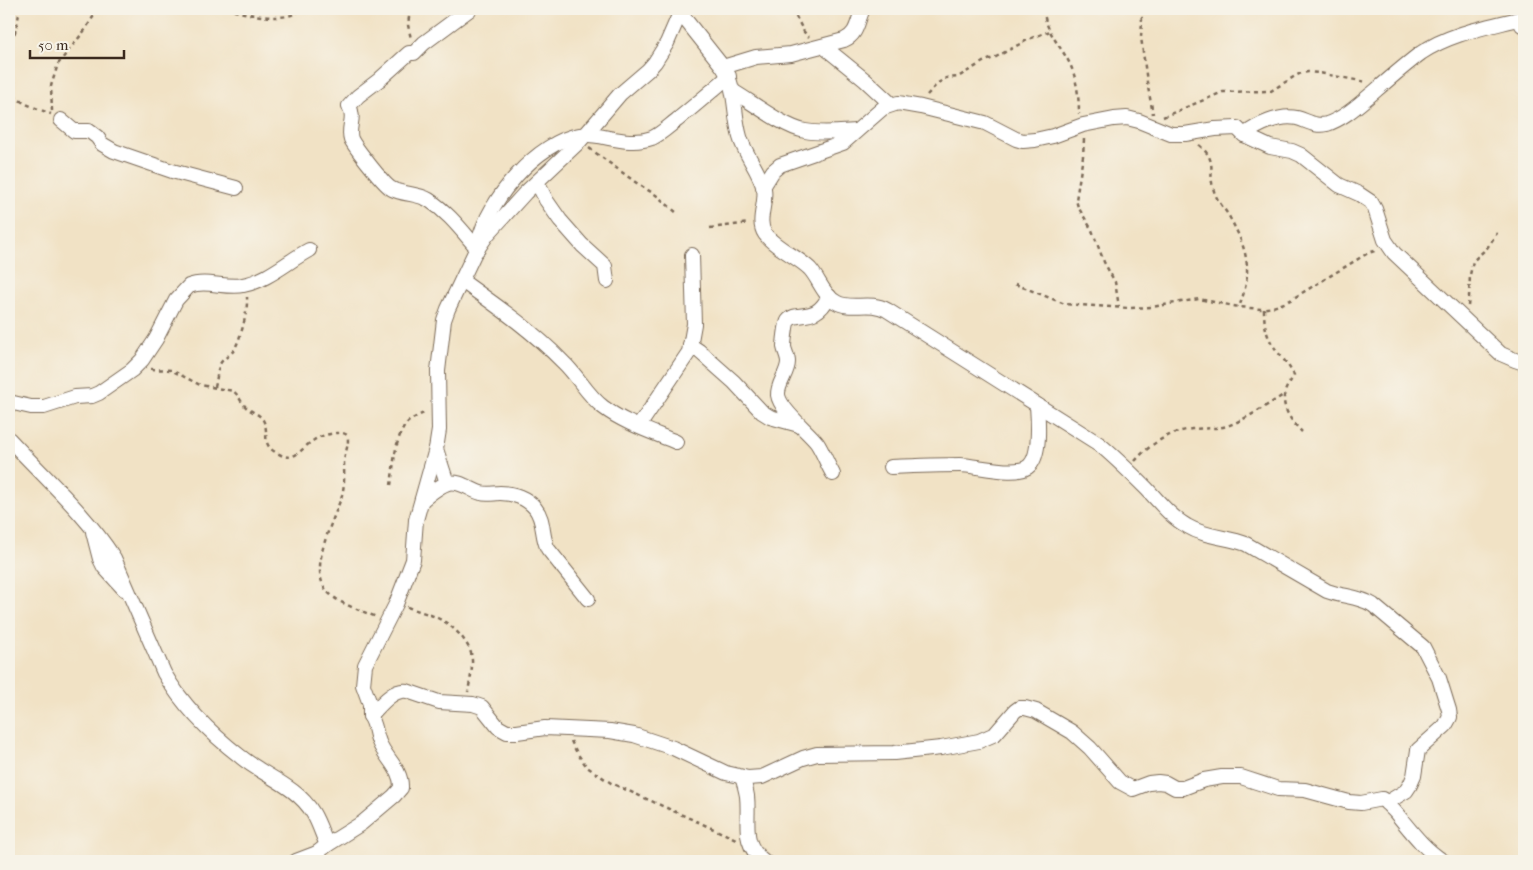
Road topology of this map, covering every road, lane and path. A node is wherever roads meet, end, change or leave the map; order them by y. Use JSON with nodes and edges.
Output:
{"nodes":[{"id":1,"x":20,"y":9,"type":"edge"},
{"id":2,"x":98,"y":9,"type":"edge"},
{"id":3,"x":226,"y":9,"type":"edge"},
{"id":4,"x":301,"y":9,"type":"edge"},
{"id":5,"x":410,"y":9,"type":"edge"},
{"id":6,"x":470,"y":9,"type":"edge"},
{"id":7,"x":792,"y":9,"type":"edge"},
{"id":8,"x":863,"y":9,"type":"edge"},
{"id":9,"x":1042,"y":9,"type":"edge"},
{"id":10,"x":1141,"y":9,"type":"edge"},
{"id":11,"x":679,"y":11,"type":"edge"},
{"id":12,"x":1523,"y":25,"type":"edge"},
{"id":13,"x":1050,"y":31,"type":"junction"},
{"id":14,"x":823,"y":46,"type":"junction"},
{"id":15,"x":9,"y":49,"type":"edge"},
{"id":16,"x":414,"y":53,"type":"junction"},
{"id":17,"x":726,"y":71,"type":"junction"},
{"id":18,"x":1382,"y":85,"type":"junction"},
{"id":19,"x":9,"y":88,"type":"edge"},
{"id":20,"x":733,"y":91,"type":"junction"},
{"id":21,"x":891,"y":104,"type":"junction"},
{"id":22,"x":921,"y":107,"type":"junction"},
{"id":23,"x":60,"y":120,"type":"dead end"},
{"id":24,"x":1155,"y":124,"type":"junction"},
{"id":25,"x":1081,"y":126,"type":"junction"},
{"id":26,"x":856,"y":131,"type":"junction"},
{"id":27,"x":1185,"y":134,"type":"junction"},
{"id":28,"x":1244,"y":135,"type":"junction"},
{"id":29,"x":583,"y":138,"type":"junction"},
{"id":30,"x":537,"y":182,"type":"junction"},
{"id":31,"x":764,"y":187,"type":"junction"},
{"id":32,"x":236,"y":188,"type":"dead end"},
{"id":33,"x":677,"y":213,"type":"dead end"},
{"id":34,"x":762,"y":220,"type":"junction"},
{"id":35,"x":710,"y":228,"type":"dead end"},
{"id":36,"x":1497,"y":233,"type":"dead end"},
{"id":37,"x":1389,"y":247,"type":"junction"},
{"id":38,"x":478,"y":249,"type":"junction"},
{"id":39,"x":310,"y":250,"type":"dead end"},
{"id":40,"x":692,"y":256,"type":"dead end"},
{"id":41,"x":462,"y":281,"type":"junction"},
{"id":42,"x":607,"y":281,"type":"dead end"},
{"id":43,"x":1015,"y":284,"type":"dead end"},
{"id":44,"x":244,"y":285,"type":"junction"},
{"id":45,"x":829,"y":296,"type":"junction"},
{"id":46,"x":1119,"y":307,"type":"junction"},
{"id":47,"x":1239,"y":307,"type":"junction"},
{"id":48,"x":1264,"y":309,"type":"junction"},
{"id":49,"x":1465,"y":320,"type":"junction"},
{"id":50,"x":690,"y":346,"type":"junction"},
{"id":51,"x":1524,"y":363,"type":"edge"},
{"id":52,"x":132,"y":370,"type":"junction"},
{"id":53,"x":215,"y":387,"type":"junction"},
{"id":54,"x":1285,"y":394,"type":"junction"},
{"id":55,"x":439,"y":398,"type":"junction"},
{"id":56,"x":9,"y":402,"type":"edge"},
{"id":57,"x":1037,"y":405,"type":"junction"},
{"id":58,"x":799,"y":425,"type":"junction"},
{"id":59,"x":639,"y":426,"type":"junction"},
{"id":60,"x":1302,"y":432,"type":"dead end"},
{"id":61,"x":9,"y":439,"type":"edge"},
{"id":62,"x":676,"y":442,"type":"dead end"},
{"id":63,"x":436,"y":449,"type":"junction"},
{"id":64,"x":891,"y":467,"type":"dead end"},
{"id":65,"x":1127,"y":469,"type":"junction"},
{"id":66,"x":833,"y":474,"type":"dead end"},
{"id":67,"x":447,"y":483,"type":"junction"},
{"id":68,"x":391,"y":484,"type":"dead end"},
{"id":69,"x":422,"y":500,"type":"junction"},
{"id":70,"x":588,"y":599,"type":"dead end"},
{"id":71,"x":396,"y":604,"type":"junction"},
{"id":72,"x":387,"y":622,"type":"junction"},
{"id":73,"x":466,"y":703,"type":"junction"},
{"id":74,"x":370,"y":716,"type":"junction"},
{"id":75,"x":558,"y":729,"type":"junction"},
{"id":76,"x":742,"y":777,"type":"junction"},
{"id":77,"x":1386,"y":803,"type":"junction"},
{"id":78,"x":750,"y":844,"type":"junction"},
{"id":79,"x":320,"y":853,"type":"edge"},
{"id":80,"x":296,"y":861,"type":"edge"},
{"id":81,"x":764,"y":861,"type":"edge"},
{"id":82,"x":1443,"y":861,"type":"edge"}],
"edges":[{"from":1,"to":15,"type":"path"},
{"from":2,"to":19,"type":"path"},
{"from":3,"to":4,"type":"path"},
{"from":5,"to":16,"type":"path"},
{"from":6,"to":16,"type":"street"},
{"from":7,"to":14,"type":"path"},
{"from":8,"to":14,"type":"street"},
{"from":9,"to":13,"type":"path"},
{"from":10,"to":24,"type":"path"},
{"from":11,"to":17,"type":"street"},
{"from":11,"to":29,"type":"street"},
{"from":12,"to":18,"type":"street"},
{"from":13,"to":22,"type":"path"},
{"from":13,"to":25,"type":"path"},
{"from":14,"to":17,"type":"street"},
{"from":14,"to":21,"type":"street"},
{"from":16,"to":38,"type":"street"},
{"from":17,"to":20,"type":"street"},
{"from":17,"to":29,"type":"street"},
{"from":18,"to":24,"type":"path"},
{"from":18,"to":28,"type":"street"},
{"from":20,"to":26,"type":"street"},
{"from":20,"to":31,"type":"street"},
{"from":21,"to":22,"type":"street"},
{"from":21,"to":26,"type":"street"},
{"from":22,"to":25,"type":"street"},
{"from":23,"to":32,"type":"street"},
{"from":24,"to":25,"type":"street"},
{"from":24,"to":27,"type":"street"},
{"from":25,"to":46,"type":"path"},
{"from":26,"to":31,"type":"street"},
{"from":27,"to":28,"type":"street"},
{"from":27,"to":47,"type":"path"},
{"from":28,"to":37,"type":"street"},
{"from":29,"to":30,"type":"street"},
{"from":29,"to":33,"type":"path"},
{"from":29,"to":38,"type":"street"},
{"from":30,"to":38,"type":"street"},
{"from":30,"to":42,"type":"street"},
{"from":31,"to":34,"type":"street"},
{"from":34,"to":35,"type":"path"},
{"from":34,"to":45,"type":"street"},
{"from":36,"to":49,"type":"path"},
{"from":37,"to":48,"type":"path"},
{"from":37,"to":49,"type":"street"},
{"from":38,"to":41,"type":"street"},
{"from":39,"to":44,"type":"street"},
{"from":40,"to":50,"type":"street"},
{"from":41,"to":55,"type":"street"},
{"from":41,"to":59,"type":"street"},
{"from":43,"to":46,"type":"path"},
{"from":44,"to":52,"type":"street"},
{"from":44,"to":53,"type":"path"},
{"from":45,"to":57,"type":"street"},
{"from":45,"to":58,"type":"street"},
{"from":46,"to":47,"type":"path"},
{"from":47,"to":48,"type":"path"},
{"from":48,"to":54,"type":"path"},
{"from":49,"to":51,"type":"street"},
{"from":50,"to":58,"type":"street"},
{"from":50,"to":59,"type":"street"},
{"from":52,"to":53,"type":"path"},
{"from":52,"to":56,"type":"street"},
{"from":53,"to":72,"type":"path"},
{"from":54,"to":60,"type":"path"},
{"from":54,"to":65,"type":"path"},
{"from":55,"to":63,"type":"street"},
{"from":55,"to":68,"type":"path"},
{"from":57,"to":64,"type":"street"},
{"from":57,"to":65,"type":"street"},
{"from":58,"to":66,"type":"street"},
{"from":59,"to":62,"type":"street"},
{"from":61,"to":79,"type":"street"},
{"from":63,"to":67,"type":"street"},
{"from":63,"to":69,"type":"street"},
{"from":65,"to":77,"type":"street"},
{"from":67,"to":69,"type":"street"},
{"from":67,"to":70,"type":"street"},
{"from":69,"to":71,"type":"street"},
{"from":71,"to":72,"type":"street"},
{"from":71,"to":73,"type":"path"},
{"from":72,"to":74,"type":"street"},
{"from":73,"to":74,"type":"street"},
{"from":73,"to":75,"type":"street"},
{"from":74,"to":79,"type":"street"},
{"from":75,"to":76,"type":"street"},
{"from":75,"to":78,"type":"path"},
{"from":76,"to":77,"type":"street"},
{"from":76,"to":78,"type":"street"},
{"from":77,"to":82,"type":"street"},
{"from":78,"to":81,"type":"street"},
{"from":79,"to":80,"type":"street"}]}
